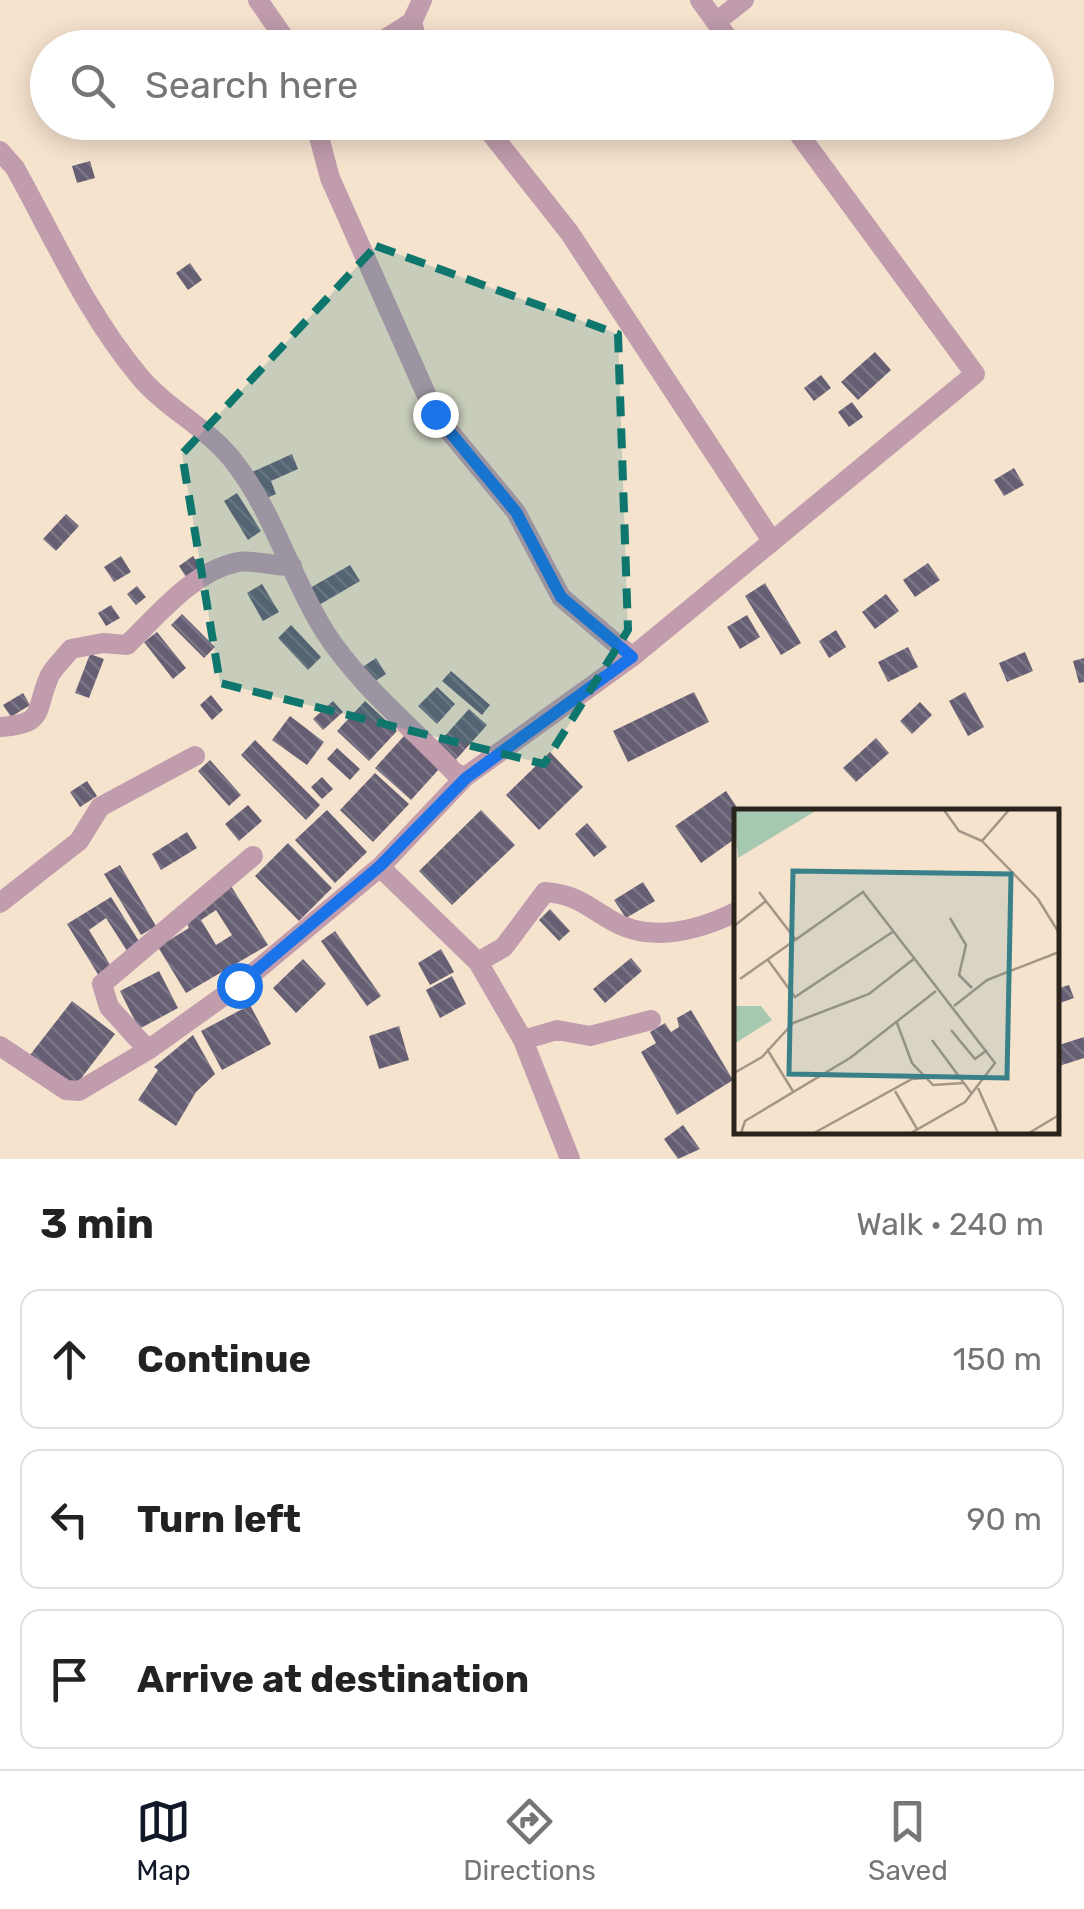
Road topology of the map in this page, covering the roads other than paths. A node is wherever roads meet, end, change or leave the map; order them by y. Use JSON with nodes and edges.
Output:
{"nodes":[{"id":1,"x":258,"y":0,"type":"edge"},
{"id":2,"x":422,"y":0,"type":"edge"},
{"id":3,"x":700,"y":0,"type":"edge"},
{"id":4,"x":744,"y":0,"type":"edge"},
{"id":5,"x":412,"y":22,"type":"junction"},
{"id":6,"x":716,"y":22,"type":"junction"},
{"id":7,"x":278,"y":30,"type":"edge"},
{"id":8,"x":399,"y":30,"type":"edge"},
{"id":9,"x":414,"y":30,"type":"edge"},
{"id":10,"x":722,"y":30,"type":"edge"},
{"id":11,"x":320,"y":140,"type":"edge"},
{"id":12,"x":496,"y":140,"type":"edge"},
{"id":13,"x":803,"y":140,"type":"edge"},
{"id":14,"x":0,"y":151,"type":"edge"},
{"id":15,"x":772,"y":541,"type":"junction"},
{"id":16,"x":292,"y":566,"type":"junction"},
{"id":17,"x":632,"y":657,"type":"junction"},
{"id":18,"x":0,"y":727,"type":"edge"},
{"id":19,"x":196,"y":756,"type":"dead end"},
{"id":20,"x":466,"y":778,"type":"junction"},
{"id":21,"x":253,"y":856,"type":"dead end"},
{"id":22,"x":380,"y":866,"type":"junction"},
{"id":23,"x":0,"y":903,"type":"edge"},
{"id":24,"x":734,"y":913,"type":"edge"},
{"id":25,"x":478,"y":962,"type":"junction"},
{"id":26,"x":650,"y":1020,"type":"dead end"},
{"id":27,"x":523,"y":1040,"type":"junction"},
{"id":28,"x":0,"y":1046,"type":"edge"},
{"id":29,"x":148,"y":1050,"type":"junction"},
{"id":30,"x":570,"y":1159,"type":"edge"}],
"edges":[{"from":1,"to":7,"type":"street"},
{"from":2,"to":5,"type":"street"},
{"from":3,"to":6,"type":"street"},
{"from":4,"to":6,"type":"street"},
{"from":5,"to":8,"type":"street"},
{"from":5,"to":9,"type":"street"},
{"from":6,"to":10,"type":"street"},
{"from":11,"to":17,"type":"street"},
{"from":12,"to":15,"type":"street"},
{"from":13,"to":15,"type":"street"},
{"from":14,"to":16,"type":"street"},
{"from":15,"to":17,"type":"street"},
{"from":16,"to":18,"type":"street"},
{"from":16,"to":20,"type":"street"},
{"from":17,"to":20,"type":"street"},
{"from":19,"to":23,"type":"street"},
{"from":20,"to":22,"type":"street"},
{"from":21,"to":29,"type":"street"},
{"from":22,"to":25,"type":"street"},
{"from":22,"to":29,"type":"street"},
{"from":24,"to":25,"type":"street"},
{"from":25,"to":27,"type":"street"},
{"from":26,"to":27,"type":"street"},
{"from":27,"to":30,"type":"street"},
{"from":28,"to":29,"type":"street"}]}
